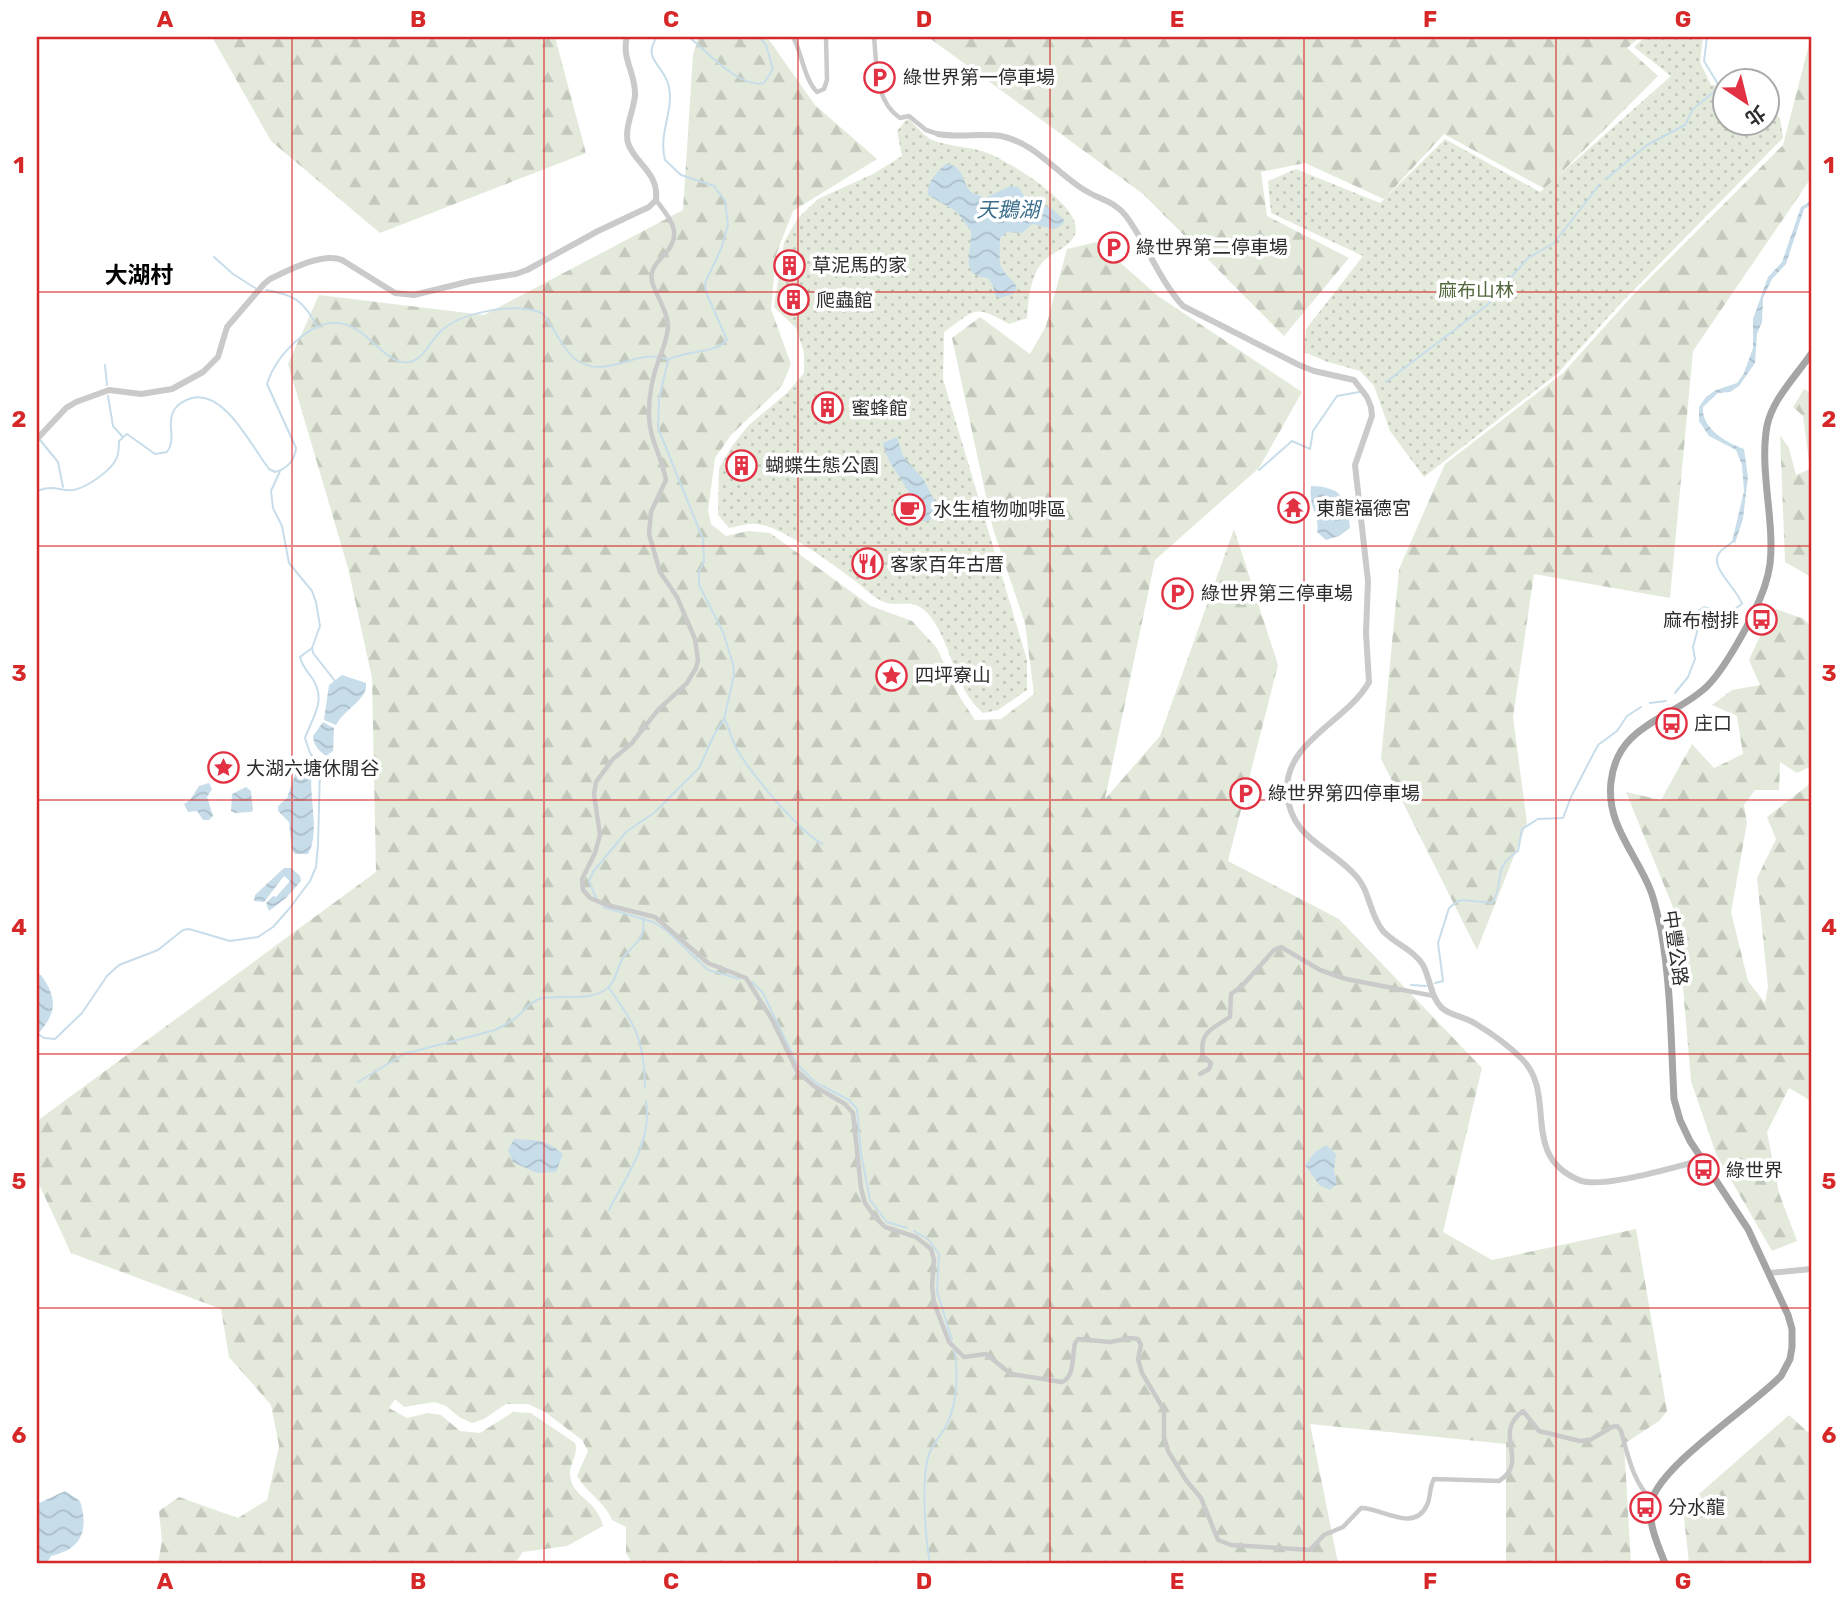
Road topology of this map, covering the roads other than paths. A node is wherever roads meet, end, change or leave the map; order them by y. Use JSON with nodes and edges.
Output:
{"nodes":[{"id":1,"x":627,"y":37,"type":"edge"},
{"id":2,"x":793,"y":37,"type":"edge"},
{"id":3,"x":826,"y":37,"type":"edge"},
{"id":4,"x":874,"y":37,"type":"edge"},
{"id":5,"x":938,"y":134,"type":"joint"},
{"id":6,"x":656,"y":200,"type":"junction"},
{"id":7,"x":1811,"y":354,"type":"edge"},
{"id":8,"x":38,"y":437,"type":"edge"},
{"id":9,"x":1435,"y":997,"type":"junction"},
{"id":10,"x":1200,"y":1074,"type":"dead end"},
{"id":11,"x":1703,"y":1160,"type":"junction"},
{"id":12,"x":1811,"y":1269,"type":"edge"},
{"id":13,"x":1769,"y":1273,"type":"junction"},
{"id":14,"x":1652,"y":1500,"type":"junction"},
{"id":15,"x":1665,"y":1563,"type":"edge"}],
"edges":[{"from":1,"to":6,"type":"street"},
{"from":2,"to":3,"type":"street"},
{"from":4,"to":5,"type":"street"},
{"from":5,"to":9,"type":"street"},
{"from":6,"to":8,"type":"street"},
{"from":6,"to":14,"type":"street"},
{"from":7,"to":11,"type":"main road","name":"中豐公路"},
{"from":9,"to":10,"type":"street"},
{"from":9,"to":11,"type":"street"},
{"from":11,"to":13,"type":"main road","name":"中豐公路"},
{"from":12,"to":13,"type":"street"},
{"from":13,"to":14,"type":"main road","name":"中豐公路"},
{"from":14,"to":15,"type":"main road"}]}
